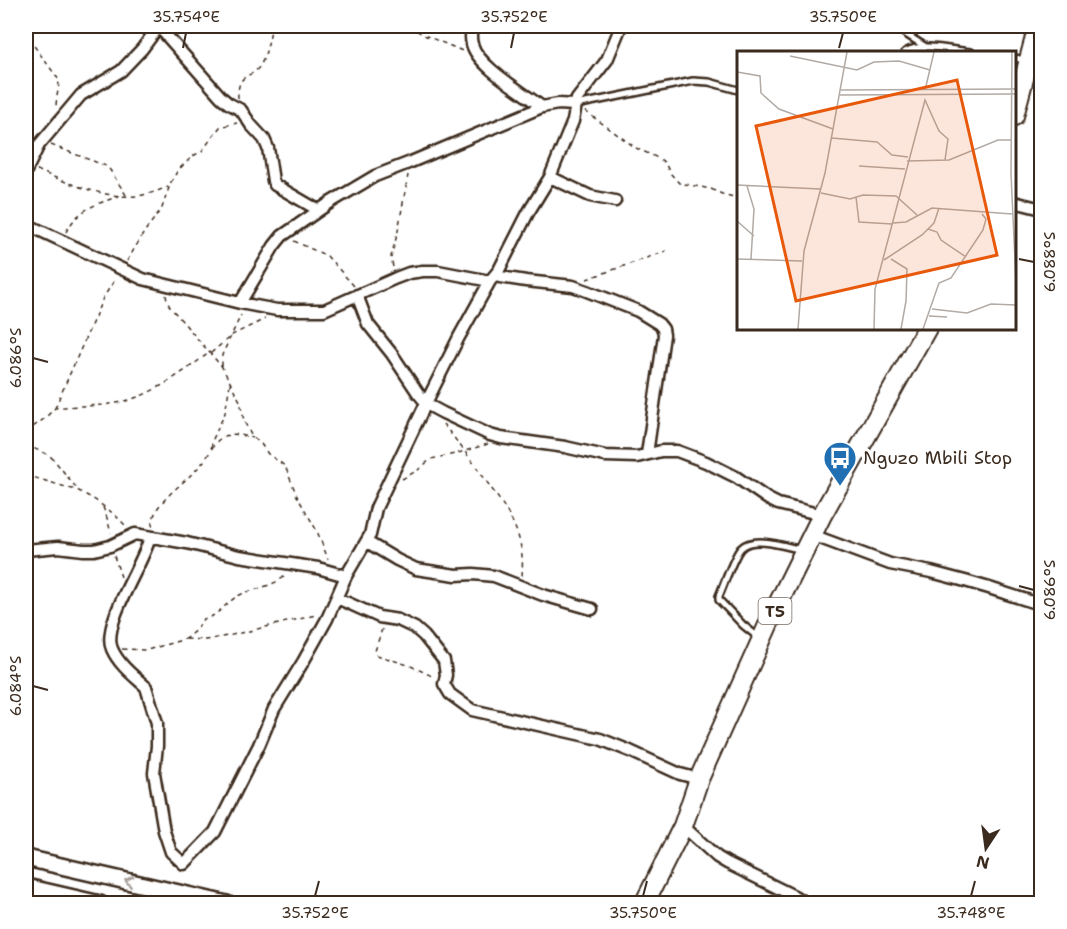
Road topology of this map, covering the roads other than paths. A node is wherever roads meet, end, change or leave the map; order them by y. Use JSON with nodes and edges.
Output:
{"nodes":[{"id":1,"x":159,"y":26,"type":"edge"},
{"id":2,"x":472,"y":26,"type":"edge"},
{"id":3,"x":621,"y":26,"type":"edge"},
{"id":4,"x":893,"y":26,"type":"edge"},
{"id":5,"x":1038,"y":26,"type":"edge"},
{"id":6,"x":926,"y":47,"type":"junction"},
{"id":7,"x":907,"y":51,"type":"edge"},
{"id":8,"x":961,"y":51,"type":"edge"},
{"id":9,"x":1021,"y":59,"type":"edge"},
{"id":10,"x":737,"y":90,"type":"edge"},
{"id":11,"x":1016,"y":100,"type":"edge"},
{"id":12,"x":577,"y":105,"type":"junction"},
{"id":13,"x":542,"y":107,"type":"junction"},
{"id":14,"x":27,"y":168,"type":"edge"},
{"id":15,"x":550,"y":177,"type":"junction"},
{"id":16,"x":615,"y":201,"type":"dead end"},
{"id":17,"x":1016,"y":203,"type":"edge"},
{"id":18,"x":1041,"y":209,"type":"edge"},
{"id":19,"x":318,"y":210,"type":"junction"},
{"id":20,"x":26,"y":223,"type":"edge"},
{"id":21,"x":492,"y":278,"type":"junction"},
{"id":22,"x":358,"y":294,"type":"junction"},
{"id":23,"x":243,"y":304,"type":"junction"},
{"id":24,"x":926,"y":330,"type":"edge"},
{"id":25,"x":427,"y":404,"type":"junction"},
{"id":26,"x":647,"y":454,"type":"junction"},
{"id":27,"x":822,"y":515,"type":"junction"},
{"id":28,"x":150,"y":537,"type":"junction"},
{"id":29,"x":367,"y":542,"type":"junction"},
{"id":30,"x":808,"y":543,"type":"junction"},
{"id":31,"x":26,"y":550,"type":"edge"},
{"id":32,"x":346,"y":576,"type":"junction"},
{"id":33,"x":337,"y":598,"type":"junction"},
{"id":34,"x":1041,"y":605,"type":"edge"},
{"id":35,"x":592,"y":609,"type":"dead end"},
{"id":36,"x":762,"y":639,"type":"junction"},
{"id":37,"x":699,"y":779,"type":"junction"},
{"id":38,"x":683,"y":826,"type":"junction"},
{"id":39,"x":26,"y":858,"type":"edge"},
{"id":40,"x":26,"y":887,"type":"edge"},
{"id":41,"x":100,"y":903,"type":"edge"},
{"id":42,"x":227,"y":903,"type":"edge"},
{"id":43,"x":644,"y":903,"type":"edge"},
{"id":44,"x":807,"y":903,"type":"edge"}],
"edges":[{"from":1,"to":14,"type":"street"},
{"from":1,"to":19,"type":"street"},
{"from":2,"to":13,"type":"street"},
{"from":3,"to":12,"type":"street"},
{"from":4,"to":6,"type":"lane"},
{"from":5,"to":9,"type":"highway"},
{"from":6,"to":7,"type":"lane"},
{"from":6,"to":8,"type":"lane"},
{"from":9,"to":11,"type":"highway"},
{"from":10,"to":12,"type":"lane"},
{"from":12,"to":13,"type":"street"},
{"from":12,"to":15,"type":"street"},
{"from":13,"to":19,"type":"street"},
{"from":15,"to":16,"type":"street"},
{"from":15,"to":21,"type":"street"},
{"from":17,"to":18,"type":"street"},
{"from":19,"to":23,"type":"street"},
{"from":20,"to":23,"type":"street"},
{"from":21,"to":22,"type":"street"},
{"from":21,"to":25,"type":"street"},
{"from":21,"to":26,"type":"street"},
{"from":22,"to":23,"type":"street"},
{"from":22,"to":25,"type":"street"},
{"from":24,"to":27,"type":"highway","number":"T5"},
{"from":25,"to":26,"type":"street"},
{"from":25,"to":29,"type":"street"},
{"from":26,"to":27,"type":"street"},
{"from":27,"to":30,"type":"highway","number":"T5"},
{"from":28,"to":31,"type":"street"},
{"from":28,"to":32,"type":"street"},
{"from":28,"to":33,"type":"street"},
{"from":29,"to":32,"type":"street"},
{"from":29,"to":35,"type":"street"},
{"from":30,"to":34,"type":"street"},
{"from":30,"to":36,"type":"highway","number":"T5"},
{"from":30,"to":36,"type":"lane"},
{"from":32,"to":33,"type":"street"},
{"from":33,"to":37,"type":"street"},
{"from":36,"to":37,"type":"highway","number":"T5"},
{"from":37,"to":38,"type":"highway","number":"T5"},
{"from":38,"to":43,"type":"highway","number":"T5"},
{"from":38,"to":44,"type":"street"},
{"from":42,"to":39,"type":"main road","one_way":true},
{"from":40,"to":41,"type":"main road"}]}
